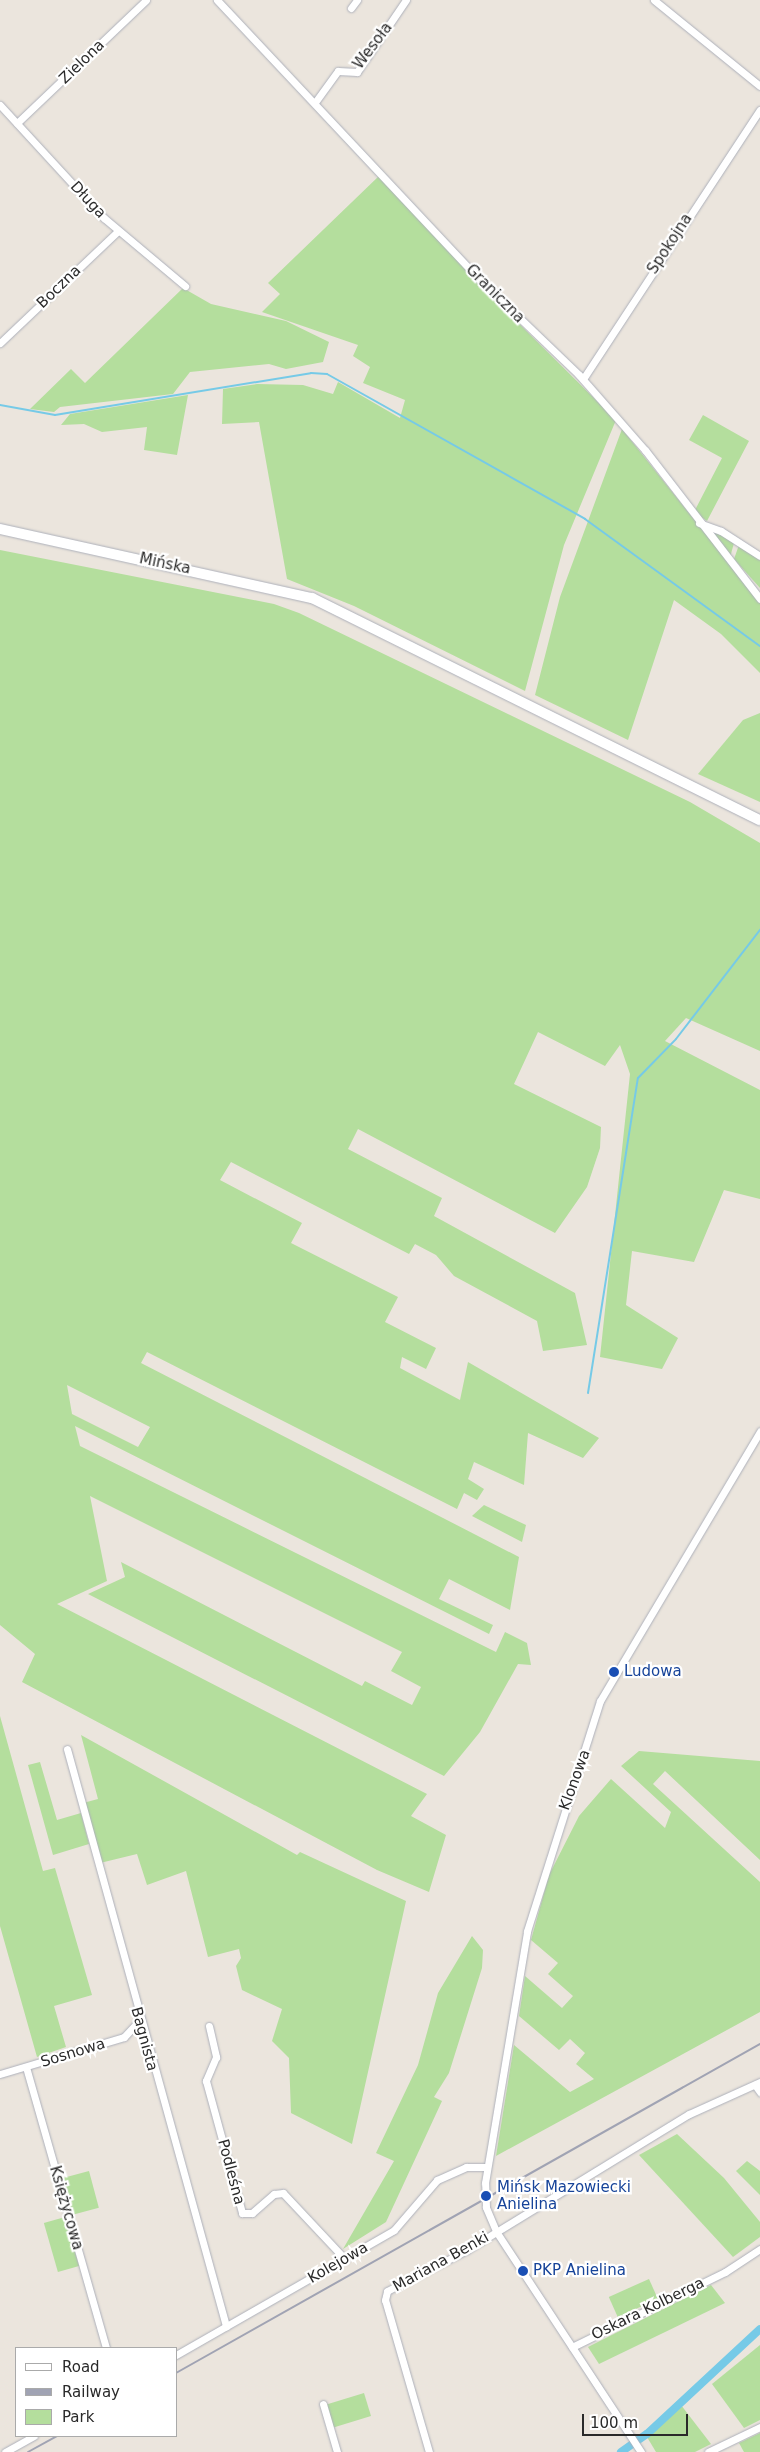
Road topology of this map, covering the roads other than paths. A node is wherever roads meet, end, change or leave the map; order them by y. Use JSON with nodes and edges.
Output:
{"nodes":[{"id":1,"x":146,"y":0,"type":"edge"},
{"id":2,"x":217,"y":0,"type":"edge"},
{"id":3,"x":357,"y":0,"type":"edge"},
{"id":4,"x":406,"y":0,"type":"edge"},
{"id":5,"x":654,"y":0,"type":"edge"},
{"id":6,"x":351,"y":8,"type":"dead end"},
{"id":7,"x":760,"y":86,"type":"edge"},
{"id":8,"x":316,"y":101,"type":"junction"},
{"id":9,"x":0,"y":105,"type":"edge"},
{"id":10,"x":760,"y":110,"type":"edge"},
{"id":11,"x":17,"y":123,"type":"junction"},
{"id":12,"x":118,"y":231,"type":"junction"},
{"id":13,"x":185,"y":286,"type":"dead end"},
{"id":14,"x":0,"y":343,"type":"edge"},
{"id":15,"x":583,"y":380,"type":"junction"},
{"id":16,"x":699,"y":523,"type":"junction"},
{"id":17,"x":0,"y":529,"type":"edge"},
{"id":18,"x":760,"y":556,"type":"edge"},
{"id":19,"x":760,"y":599,"type":"edge"},
{"id":20,"x":760,"y":820,"type":"edge"},
{"id":21,"x":760,"y":1430,"type":"edge"},
{"id":22,"x":67,"y":1750,"type":"dead end"},
{"id":23,"x":139,"y":2022,"type":"junction"},
{"id":24,"x":210,"y":2026,"type":"dead end"},
{"id":25,"x":26,"y":2068,"type":"junction"},
{"id":26,"x":0,"y":2074,"type":"edge"},
{"id":27,"x":758,"y":2084,"type":"edge"},
{"id":28,"x":760,"y":2092,"type":"edge"},
{"id":29,"x":487,"y":2167,"type":"junction"},
{"id":30,"x":496,"y":2231,"type":"junction"},
{"id":31,"x":760,"y":2249,"type":"edge"},
{"id":32,"x":345,"y":2258,"type":"junction"},
{"id":33,"x":226,"y":2326,"type":"junction"},
{"id":34,"x":106,"y":2347,"type":"edge"},
{"id":35,"x":572,"y":2347,"type":"junction"},
{"id":36,"x":178,"y":2354,"type":"edge"},
{"id":37,"x":323,"y":2404,"type":"dead end"},
{"id":38,"x":760,"y":2427,"type":"edge"},
{"id":39,"x":32,"y":2437,"type":"edge"},
{"id":40,"x":639,"y":2450,"type":"edge"},
{"id":41,"x":428,"y":2451,"type":"edge"},
{"id":42,"x":5,"y":2452,"type":"edge"},
{"id":43,"x":337,"y":2452,"type":"edge"},
{"id":44,"x":708,"y":2452,"type":"edge"}],
"edges":[{"from":1,"to":11,"type":"street","name":"Zielona"},
{"from":2,"to":8,"type":"street","name":"Graniczna"},
{"from":3,"to":6,"type":"street"},
{"from":4,"to":8,"type":"street","name":"Wesoła"},
{"from":5,"to":7,"type":"street"},
{"from":8,"to":15,"type":"street","name":"Graniczna"},
{"from":9,"to":11,"type":"street","name":"Długa"},
{"from":10,"to":15,"type":"street","name":"Spokojna"},
{"from":11,"to":12,"type":"street","name":"Długa"},
{"from":12,"to":13,"type":"street","name":"Długa"},
{"from":12,"to":14,"type":"street","name":"Boczna"},
{"from":15,"to":16,"type":"street","name":"Graniczna"},
{"from":16,"to":18,"type":"street"},
{"from":16,"to":19,"type":"street","name":"Graniczna"},
{"from":17,"to":20,"type":"main road","name":"Mińska"},
{"from":21,"to":29,"type":"street","name":"Klonowa"},
{"from":22,"to":23,"type":"street","name":"Bagnista"},
{"from":23,"to":25,"type":"street","name":"Sosnowa"},
{"from":23,"to":33,"type":"street","name":"Bagnista"},
{"from":24,"to":32,"type":"street","name":"Podleśna"},
{"from":25,"to":26,"type":"street","name":"Sosnowa"},
{"from":25,"to":34,"type":"street","name":"Księżycowa"},
{"from":27,"to":28,"type":"street"},
{"from":27,"to":30,"type":"street"},
{"from":29,"to":30,"type":"street","name":"Klonowa"},
{"from":29,"to":32,"type":"street","name":"Kolejowa"},
{"from":30,"to":35,"type":"street","name":"Klonowa"},
{"from":30,"to":41,"type":"street","name":"Mariana Benki"},
{"from":31,"to":35,"type":"street","name":"Oskara Kolberga"},
{"from":32,"to":33,"type":"street","name":"Kolejowa"},
{"from":33,"to":36,"type":"street","name":"Kolejowa"},
{"from":35,"to":40,"type":"street","name":"Klonowa"},
{"from":37,"to":43,"type":"street"},
{"from":38,"to":44,"type":"street"},
{"from":39,"to":42,"type":"street"}]}
